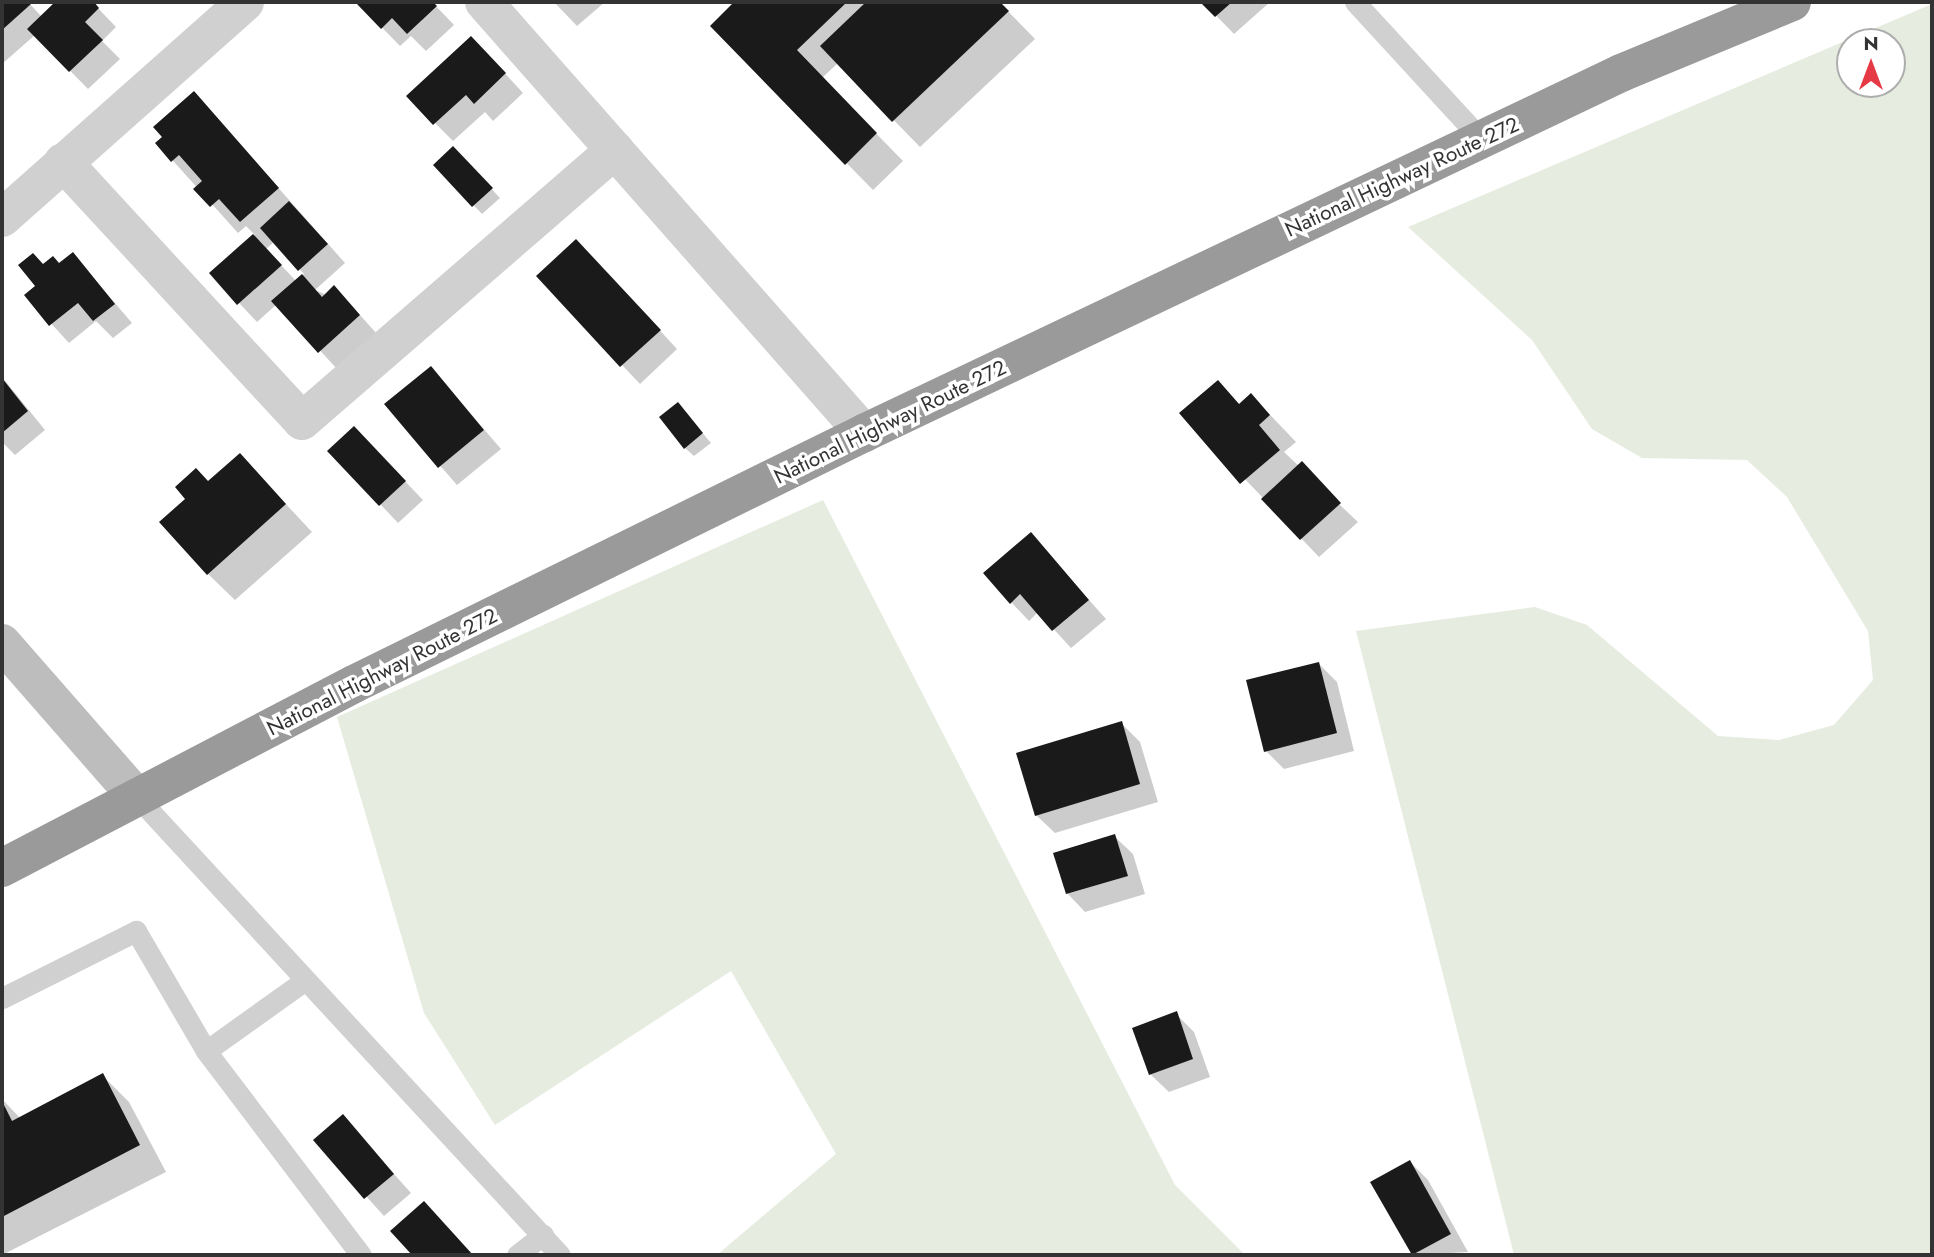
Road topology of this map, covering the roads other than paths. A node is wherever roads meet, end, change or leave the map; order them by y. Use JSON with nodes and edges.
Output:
{"nodes":[{"id":1,"x":245,"y":2,"type":"edge"},
{"id":2,"x":484,"y":2,"type":"edge"},
{"id":3,"x":1355,"y":2,"type":"edge"},
{"id":4,"x":1792,"y":2,"type":"edge"},
{"id":5,"x":1481,"y":139,"type":"junction"},
{"id":6,"x":615,"y":150,"type":"junction"},
{"id":7,"x":63,"y":162,"type":"junction"},
{"id":8,"x":2,"y":218,"type":"edge"},
{"id":9,"x":864,"y":433,"type":"junction"},
{"id":10,"x":2,"y":643,"type":"edge"},
{"id":11,"x":137,"y":797,"type":"junction"},
{"id":12,"x":2,"y":868,"type":"edge"},
{"id":13,"x":304,"y":981,"type":"junction"},
{"id":14,"x":2,"y":998,"type":"edge"},
{"id":15,"x":206,"y":1051,"type":"junction"},
{"id":16,"x":543,"y":1235,"type":"junction"},
{"id":17,"x":361,"y":1255,"type":"edge"},
{"id":18,"x":517,"y":1255,"type":"edge"},
{"id":19,"x":560,"y":1255,"type":"edge"}],
"edges":[{"from":1,"to":7,"type":"street"},
{"from":2,"to":6,"type":"street"},
{"from":3,"to":5,"type":"lane"},
{"from":4,"to":5,"type":"highway","name":"National Highway Route 272"},
{"from":5,"to":9,"type":"highway","name":"National Highway Route 272"},
{"from":6,"to":7,"type":"street"},
{"from":6,"to":9,"type":"street"},
{"from":7,"to":8,"type":"street"},
{"from":9,"to":11,"type":"highway","name":"National Highway Route 272"},
{"from":10,"to":11,"type":"street"},
{"from":11,"to":12,"type":"highway","name":"National Highway Route 272"},
{"from":11,"to":13,"type":"lane"},
{"from":13,"to":15,"type":"lane"},
{"from":13,"to":16,"type":"lane"},
{"from":14,"to":15,"type":"lane"},
{"from":15,"to":17,"type":"lane"},
{"from":16,"to":18,"type":"lane"},
{"from":16,"to":19,"type":"lane"}]}
